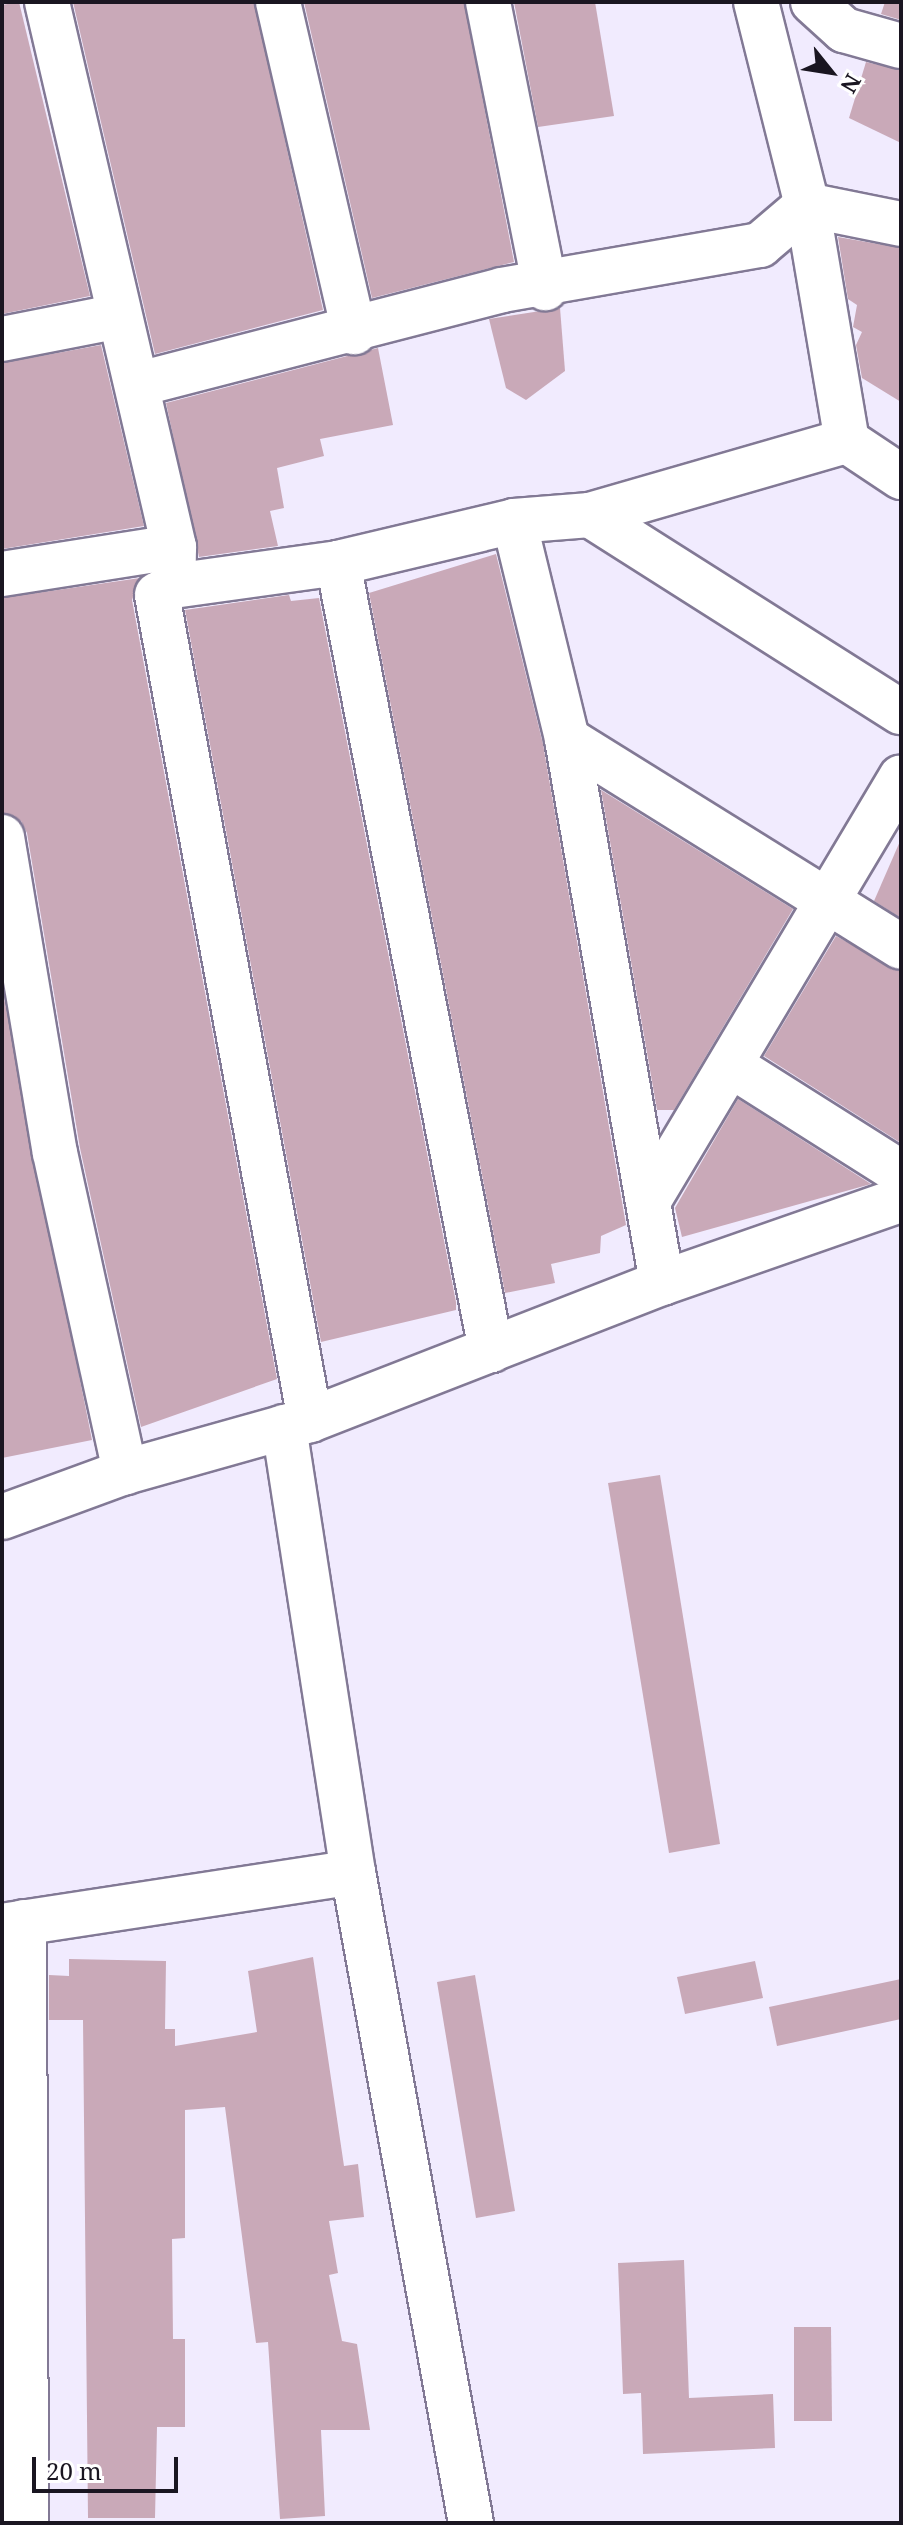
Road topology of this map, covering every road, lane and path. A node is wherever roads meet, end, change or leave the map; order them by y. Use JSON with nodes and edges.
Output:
{"nodes":[{"id":1,"x":47,"y":2,"type":"edge"},
{"id":2,"x":278,"y":2,"type":"edge"},
{"id":3,"x":488,"y":2,"type":"edge"},
{"id":4,"x":756,"y":2,"type":"edge"},
{"id":5,"x":836,"y":11,"type":"edge"},
{"id":6,"x":901,"y":46,"type":"edge"},
{"id":7,"x":807,"y":205,"type":"junction"},
{"id":8,"x":901,"y":224,"type":"edge"},
{"id":9,"x":545,"y":288,"type":"junction"},
{"id":10,"x":119,"y":316,"type":"junction"},
{"id":11,"x":354,"y":332,"type":"junction"},
{"id":12,"x":2,"y":339,"type":"edge"},
{"id":13,"x":139,"y":384,"type":"junction"},
{"id":14,"x":847,"y":441,"type":"junction"},
{"id":15,"x":899,"y":471,"type":"edge"},
{"id":16,"x":590,"y":515,"type":"junction"},
{"id":17,"x":514,"y":521,"type":"junction"},
{"id":18,"x":338,"y":563,"type":"junction"},
{"id":19,"x":173,"y":566,"type":"junction"},
{"id":20,"x":2,"y":574,"type":"edge"},
{"id":21,"x":901,"y":712,"type":"edge"},
{"id":22,"x":567,"y":739,"type":"junction"},
{"id":23,"x":901,"y":777,"type":"edge"},
{"id":24,"x":2,"y":837,"type":"edge"},
{"id":25,"x":830,"y":898,"type":"junction"},
{"id":26,"x":901,"y":947,"type":"edge"},
{"id":27,"x":732,"y":1066,"type":"junction"},
{"id":28,"x":901,"y":1173,"type":"edge"},
{"id":29,"x":649,"y":1200,"type":"junction"},
{"id":30,"x":901,"y":1200,"type":"edge"},
{"id":31,"x":662,"y":1283,"type":"junction"},
{"id":32,"x":491,"y":1350,"type":"junction"},
{"id":33,"x":297,"y":1423,"type":"junction"},
{"id":34,"x":125,"y":1472,"type":"junction"},
{"id":35,"x":2,"y":1517,"type":"edge"},
{"id":36,"x":353,"y":1872,"type":"junction"},
{"id":37,"x":13,"y":1924,"type":"edge"},
{"id":38,"x":26,"y":2523,"type":"edge"},
{"id":39,"x":471,"y":2523,"type":"edge"}],
"edges":[{"from":1,"to":10,"type":"street"},
{"from":2,"to":11,"type":"street"},
{"from":3,"to":9,"type":"street"},
{"from":4,"to":7,"type":"street"},
{"from":5,"to":6,"type":"street"},
{"from":7,"to":8,"type":"street"},
{"from":7,"to":9,"type":"street"},
{"from":7,"to":14,"type":"street"},
{"from":9,"to":11,"type":"street"},
{"from":10,"to":12,"type":"street"},
{"from":10,"to":13,"type":"street"},
{"from":11,"to":13,"type":"street"},
{"from":13,"to":19,"type":"street"},
{"from":14,"to":15,"type":"street"},
{"from":14,"to":16,"type":"street"},
{"from":16,"to":17,"type":"street"},
{"from":16,"to":21,"type":"street"},
{"from":17,"to":18,"type":"street"},
{"from":17,"to":22,"type":"street"},
{"from":18,"to":19,"type":"street"},
{"from":18,"to":32,"type":"street"},
{"from":19,"to":20,"type":"street"},
{"from":19,"to":33,"type":"street"},
{"from":22,"to":25,"type":"street"},
{"from":22,"to":29,"type":"street"},
{"from":23,"to":25,"type":"street"},
{"from":24,"to":34,"type":"street"},
{"from":25,"to":26,"type":"street"},
{"from":25,"to":27,"type":"street"},
{"from":27,"to":28,"type":"street"},
{"from":27,"to":29,"type":"street"},
{"from":29,"to":31,"type":"street"},
{"from":30,"to":31,"type":"street"},
{"from":31,"to":32,"type":"street"},
{"from":32,"to":33,"type":"street"},
{"from":33,"to":34,"type":"street"},
{"from":33,"to":36,"type":"street"},
{"from":34,"to":35,"type":"street"},
{"from":36,"to":37,"type":"street"},
{"from":36,"to":39,"type":"street"},
{"from":37,"to":38,"type":"street"}]}
